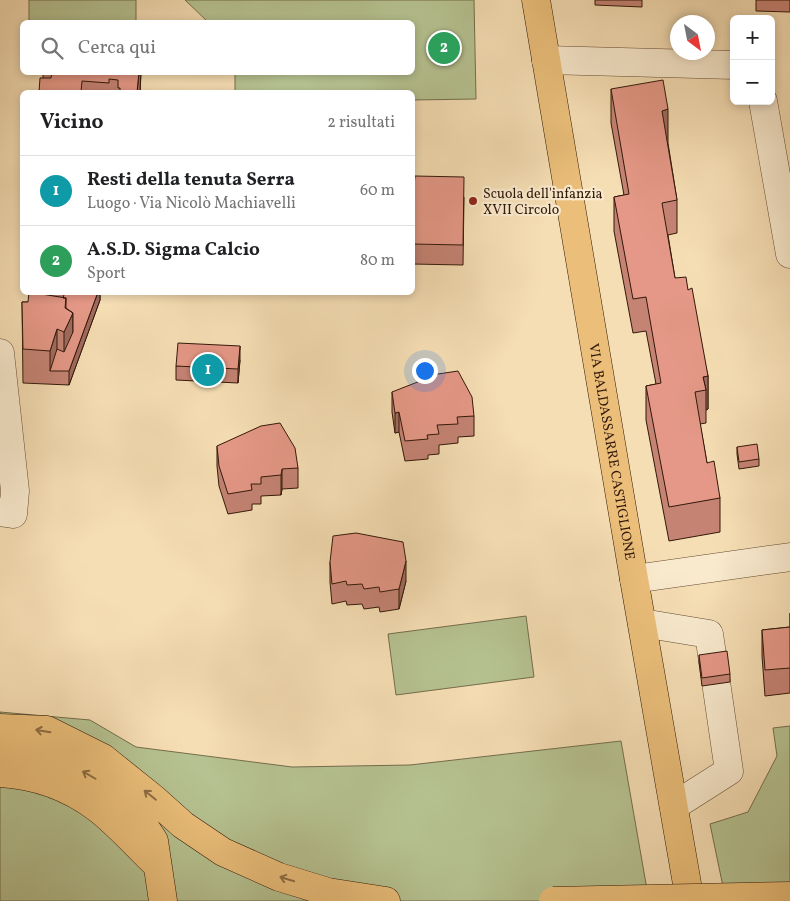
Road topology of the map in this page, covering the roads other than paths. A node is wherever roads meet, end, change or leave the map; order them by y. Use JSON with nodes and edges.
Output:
{"nodes":[{"id":1,"x":536,"y":0,"type":"edge"},
{"id":2,"x":546,"y":60,"type":"junction"},
{"id":3,"x":730,"y":65,"type":"edge"},
{"id":4,"x":763,"y":105,"type":"edge"},
{"id":5,"x":790,"y":254,"type":"edge"},
{"id":6,"x":0,"y":353,"type":"edge"},
{"id":7,"x":6,"y":513,"type":"edge"},
{"id":8,"x":790,"y":557,"type":"edge"},
{"id":9,"x":634,"y":579,"type":"junction"},
{"id":10,"x":642,"y":623,"type":"junction"},
{"id":11,"x":0,"y":728,"type":"edge"},
{"id":12,"x":0,"y":748,"type":"edge"},
{"id":13,"x":0,"y":773,"type":"edge"},
{"id":14,"x":674,"y":806,"type":"junction"},
{"id":15,"x":157,"y":865,"type":"junction"},
{"id":16,"x":790,"y":896,"type":"edge"},
{"id":17,"x":163,"y":901,"type":"edge"},
{"id":18,"x":386,"y":901,"type":"edge"},
{"id":19,"x":553,"y":901,"type":"edge"},
{"id":20,"x":690,"y":901,"type":"edge"}],
"edges":[{"from":1,"to":2,"type":"main road","name":"VIA BALDASSARRE CASTIGLIONE"},
{"from":2,"to":3,"type":"street"},
{"from":2,"to":9,"type":"main road","name":"VIA BALDASSARRE CASTIGLIONE"},
{"from":4,"to":5,"type":"street"},
{"from":6,"to":7,"type":"street"},
{"from":8,"to":9,"type":"street"},
{"from":9,"to":10,"type":"main road","name":"VIA BALDASSARRE CASTIGLIONE"},
{"from":10,"to":14,"type":"main road","name":"VIA BALDASSARRE CASTIGLIONE"},
{"from":10,"to":14,"type":"street"},
{"from":18,"to":11,"type":"main road","one_way":true},
{"from":15,"to":12,"type":"main road","one_way":true},
{"from":13,"to":15,"type":"main road"},
{"from":14,"to":20,"type":"main road","name":"VIA BALDASSARRE CASTIGLIONE"},
{"from":15,"to":17,"type":"main road"},
{"from":16,"to":19,"type":"main road","bridge":true}]}
